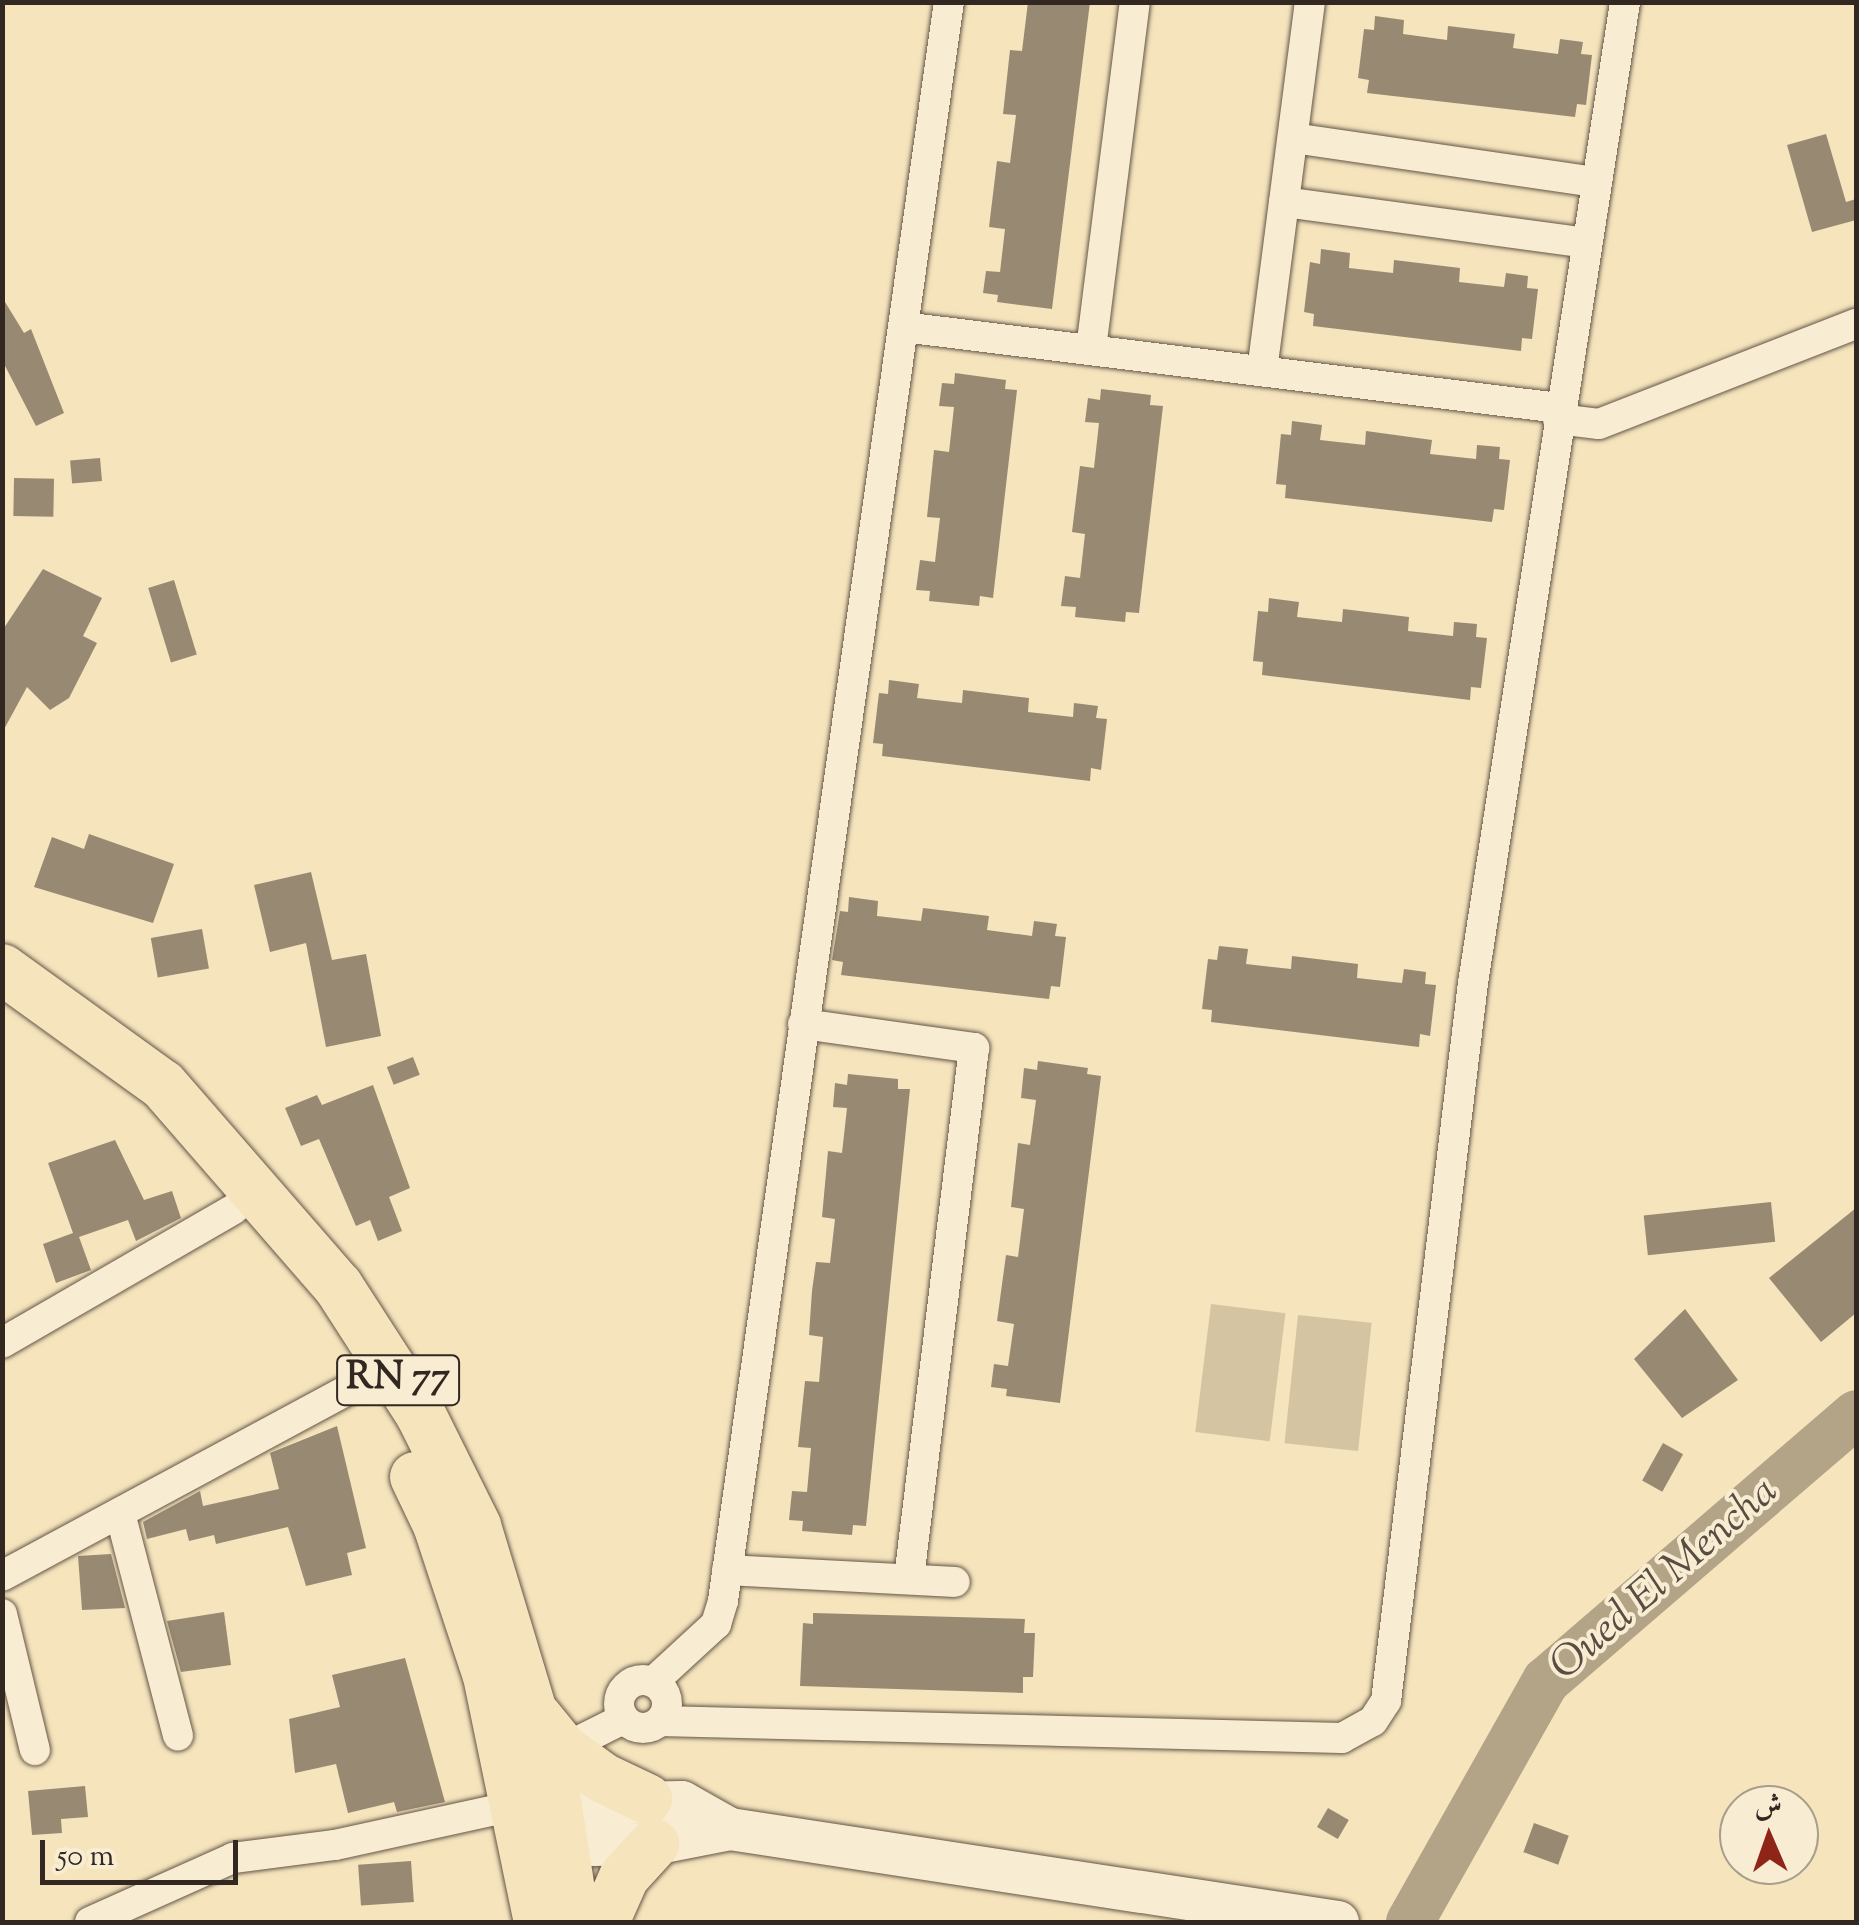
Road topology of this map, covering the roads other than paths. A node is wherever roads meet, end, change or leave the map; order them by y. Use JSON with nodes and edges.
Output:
{"nodes":[{"id":1,"x":949,"y":2,"type":"edge"},
{"id":2,"x":1135,"y":2,"type":"edge"},
{"id":3,"x":1310,"y":2,"type":"edge"},
{"id":4,"x":1625,"y":2,"type":"edge"},
{"id":5,"x":1293,"y":138,"type":"junction"},
{"id":6,"x":1596,"y":182,"type":"junction"},
{"id":7,"x":1284,"y":202,"type":"junction"},
{"id":8,"x":1586,"y":243,"type":"junction"},
{"id":9,"x":1856,"y":324,"type":"edge"},
{"id":10,"x":903,"y":327,"type":"junction"},
{"id":11,"x":1091,"y":350,"type":"junction"},
{"id":12,"x":1262,"y":371,"type":"junction"},
{"id":13,"x":1558,"y":413,"type":"junction"},
{"id":14,"x":2,"y":970,"type":"edge"},
{"id":15,"x":2,"y":1004,"type":"edge"},
{"id":16,"x":803,"y":1024,"type":"junction"},
{"id":17,"x":234,"y":1208,"type":"junction"},
{"id":18,"x":2,"y":1342,"type":"edge"},
{"id":19,"x":362,"y":1382,"type":"junction"},
{"id":20,"x":120,"y":1513,"type":"junction"},
{"id":21,"x":727,"y":1570,"type":"junction"},
{"id":22,"x":2,"y":1576,"type":"edge"},
{"id":23,"x":909,"y":1578,"type":"junction"},
{"id":24,"x":955,"y":1582,"type":"dead end"},
{"id":25,"x":2,"y":1614,"type":"edge"},
{"id":26,"x":653,"y":1682,"type":"junction"},
{"id":27,"x":532,"y":1711,"type":"junction"},
{"id":28,"x":623,"y":1719,"type":"junction"},
{"id":29,"x":660,"y":1721,"type":"junction"},
{"id":30,"x":178,"y":1736,"type":"dead end"},
{"id":31,"x":563,"y":1749,"type":"junction"},
{"id":32,"x":35,"y":1750,"type":"dead end"},
{"id":33,"x":651,"y":1821,"type":"junction"},
{"id":34,"x":541,"y":1824,"type":"junction"},
{"id":35,"x":90,"y":1922,"type":"edge"},
{"id":36,"x":539,"y":1922,"type":"edge"},
{"id":37,"x":576,"y":1922,"type":"edge"},
{"id":38,"x":604,"y":1922,"type":"edge"},
{"id":39,"x":1338,"y":1922,"type":"edge"}],
"edges":[{"from":1,"to":10,"type":"street"},
{"from":2,"to":11,"type":"street"},
{"from":3,"to":5,"type":"street"},
{"from":4,"to":6,"type":"street"},
{"from":5,"to":6,"type":"street"},
{"from":5,"to":7,"type":"street"},
{"from":6,"to":8,"type":"street"},
{"from":7,"to":8,"type":"street"},
{"from":7,"to":12,"type":"street"},
{"from":8,"to":13,"type":"street"},
{"from":9,"to":13,"type":"street"},
{"from":10,"to":11,"type":"street"},
{"from":10,"to":16,"type":"street"},
{"from":11,"to":12,"type":"street"},
{"from":12,"to":13,"type":"street"},
{"from":13,"to":29,"type":"street"},
{"from":14,"to":27,"type":"main road","number":"RN 77"},
{"from":15,"to":17,"type":"main road","number":"RN 77"},
{"from":16,"to":21,"type":"street"},
{"from":16,"to":23,"type":"street"},
{"from":17,"to":18,"type":"street"},
{"from":17,"to":19,"type":"main road","number":"RN 77"},
{"from":19,"to":20,"type":"street"},
{"from":19,"to":34,"type":"main road","number":"RN 77"},
{"from":20,"to":22,"type":"street"},
{"from":20,"to":30,"type":"street"},
{"from":21,"to":23,"type":"street"},
{"from":21,"to":26,"type":"street"},
{"from":23,"to":24,"type":"street"},
{"from":25,"to":32,"type":"street"},
{"from":26,"to":28,"type":"street"},
{"from":26,"to":29,"type":"street"},
{"from":27,"to":31,"type":"main road"},
{"from":27,"to":34,"type":"main road","number":"RN 77"},
{"from":28,"to":29,"type":"street"},
{"from":28,"to":31,"type":"street"},
{"from":31,"to":33,"type":"main road"},
{"from":33,"to":34,"type":"main road"},
{"from":33,"to":38,"type":"main road"},
{"from":33,"to":39,"type":"main road"},
{"from":34,"to":35,"type":"street"},
{"from":34,"to":36,"type":"main road","number":"RN 77"},
{"from":34,"to":37,"type":"main road","number":"RN 77"}]}
